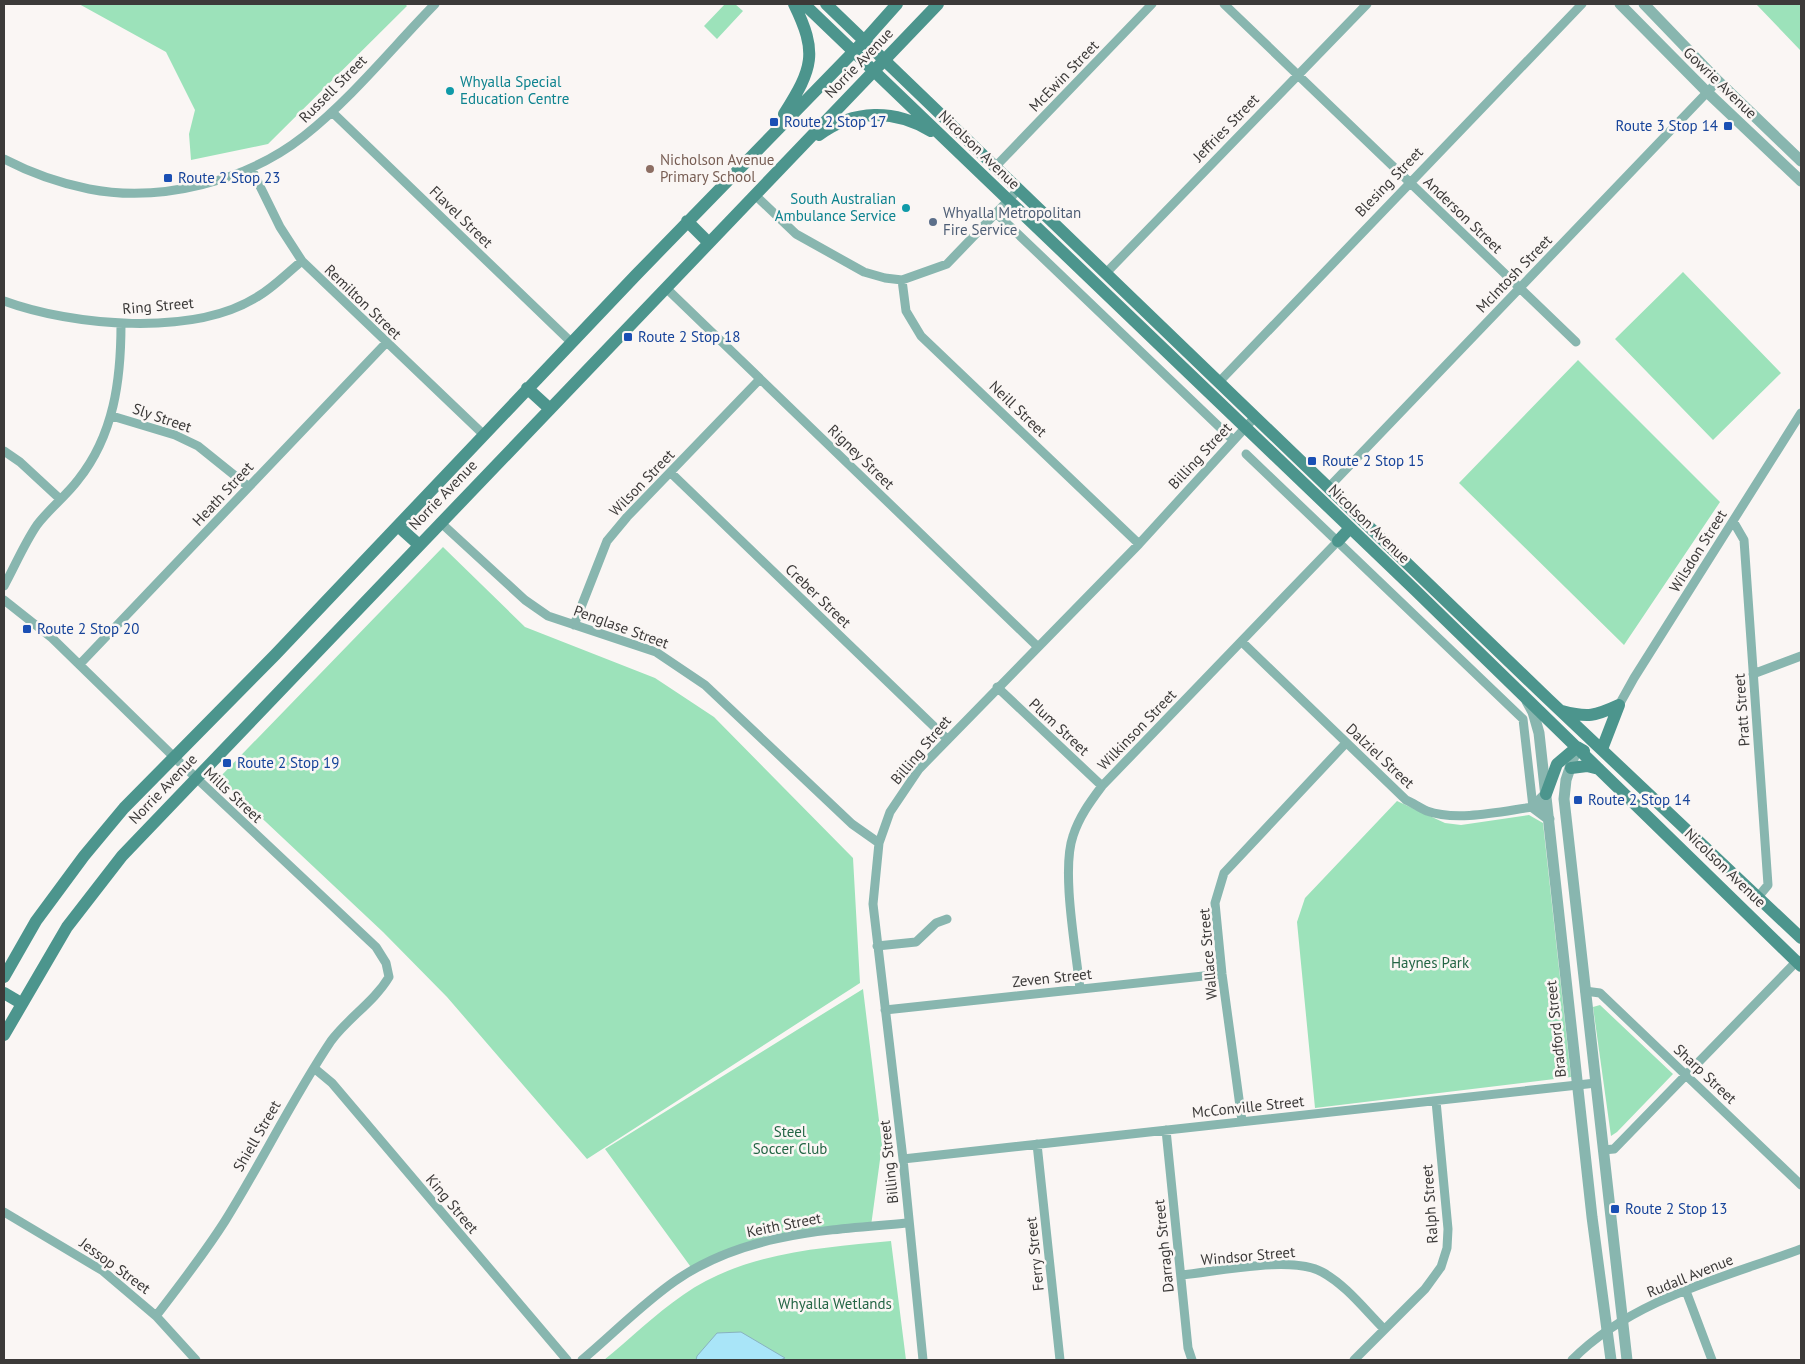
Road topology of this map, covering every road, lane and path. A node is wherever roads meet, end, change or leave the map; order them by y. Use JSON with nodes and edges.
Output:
{"nodes":[{"id":1,"x":434,"y":4,"type":"edge"},
{"id":2,"x":794,"y":4,"type":"edge"},
{"id":3,"x":804,"y":4,"type":"edge"},
{"id":4,"x":826,"y":4,"type":"edge"},
{"id":5,"x":897,"y":4,"type":"edge"},
{"id":6,"x":938,"y":4,"type":"edge"},
{"id":7,"x":1152,"y":4,"type":"edge"},
{"id":8,"x":1224,"y":4,"type":"edge"},
{"id":9,"x":1367,"y":4,"type":"edge"},
{"id":10,"x":1582,"y":4,"type":"edge"},
{"id":11,"x":1620,"y":4,"type":"edge"},
{"id":12,"x":1644,"y":4,"type":"edge"},
{"id":13,"x":864,"y":40,"type":"junction"},
{"id":14,"x":853,"y":50,"type":"junction"},
{"id":15,"x":884,"y":59,"type":"junction"},
{"id":16,"x":874,"y":70,"type":"junction"},
{"id":17,"x":1297,"y":74,"type":"junction"},
{"id":18,"x":1718,"y":81,"type":"junction"},
{"id":19,"x":1707,"y":92,"type":"junction"},
{"id":20,"x":332,"y":112,"type":"junction"},
{"id":21,"x":769,"y":137,"type":"junction"},
{"id":22,"x":946,"y":140,"type":"junction"},
{"id":23,"x":794,"y":155,"type":"junction"},
{"id":24,"x":4,"y":160,"type":"edge"},
{"id":25,"x":1801,"y":161,"type":"edge"},
{"id":26,"x":996,"y":166,"type":"junction"},
{"id":27,"x":251,"y":168,"type":"junction"},
{"id":28,"x":1801,"y":181,"type":"edge"},
{"id":29,"x":1409,"y":182,"type":"junction"},
{"id":30,"x":1019,"y":189,"type":"junction"},
{"id":31,"x":755,"y":195,"type":"junction"},
{"id":32,"x":1009,"y":201,"type":"junction"},
{"id":33,"x":996,"y":213,"type":"junction"},
{"id":34,"x":687,"y":221,"type":"junction"},
{"id":35,"x":709,"y":243,"type":"junction"},
{"id":36,"x":302,"y":261,"type":"junction"},
{"id":37,"x":1106,"y":273,"type":"junction"},
{"id":38,"x":902,"y":280,"type":"junction"},
{"id":39,"x":666,"y":288,"type":"junction"},
{"id":40,"x":1519,"y":288,"type":"junction"},
{"id":41,"x":4,"y":301,"type":"edge"},
{"id":42,"x":120,"y":324,"type":"junction"},
{"id":43,"x":572,"y":342,"type":"junction"},
{"id":44,"x":1576,"y":342,"type":"dead end"},
{"id":45,"x":386,"y":343,"type":"junction"},
{"id":46,"x":760,"y":378,"type":"junction"},
{"id":47,"x":1219,"y":382,"type":"junction"},
{"id":48,"x":527,"y":388,"type":"junction"},
{"id":49,"x":550,"y":409,"type":"junction"},
{"id":50,"x":1801,"y":413,"type":"edge"},
{"id":51,"x":112,"y":416,"type":"junction"},
{"id":52,"x":1255,"y":416,"type":"junction"},
{"id":53,"x":1245,"y":428,"type":"junction"},
{"id":54,"x":484,"y":435,"type":"junction"},
{"id":55,"x":1233,"y":440,"type":"junction"},
{"id":56,"x":4,"y":451,"type":"edge"},
{"id":57,"x":1246,"y":454,"type":"dead end"},
{"id":58,"x":671,"y":473,"type":"junction"},
{"id":59,"x":249,"y":487,"type":"junction"},
{"id":60,"x":1329,"y":487,"type":"junction"},
{"id":61,"x":60,"y":499,"type":"junction"},
{"id":62,"x":1733,"y":521,"type":"junction"},
{"id":63,"x":440,"y":522,"type":"junction"},
{"id":64,"x":398,"y":526,"type":"junction"},
{"id":65,"x":1350,"y":528,"type":"junction"},
{"id":66,"x":1338,"y":541,"type":"junction"},
{"id":67,"x":418,"y":544,"type":"junction"},
{"id":68,"x":1139,"y":544,"type":"junction"},
{"id":69,"x":1424,"y":580,"type":"junction"},
{"id":70,"x":4,"y":586,"type":"edge"},
{"id":71,"x":1415,"y":590,"type":"junction"},
{"id":72,"x":4,"y":600,"type":"edge"},
{"id":73,"x":574,"y":625,"type":"junction"},
{"id":74,"x":1242,"y":642,"type":"junction"},
{"id":75,"x":1037,"y":646,"type":"junction"},
{"id":76,"x":1801,"y":656,"type":"edge"},
{"id":77,"x":80,"y":664,"type":"junction"},
{"id":78,"x":1753,"y":674,"type":"junction"},
{"id":79,"x":997,"y":687,"type":"junction"},
{"id":80,"x":1525,"y":697,"type":"junction"},
{"id":81,"x":1548,"y":698,"type":"junction"},
{"id":82,"x":1619,"y":705,"type":"junction"},
{"id":83,"x":1560,"y":710,"type":"junction"},
{"id":84,"x":947,"y":739,"type":"junction"},
{"id":85,"x":1346,"y":743,"type":"junction"},
{"id":86,"x":1577,"y":748,"type":"junction"},
{"id":87,"x":1602,"y":749,"type":"junction"},
{"id":88,"x":174,"y":757,"type":"junction"},
{"id":89,"x":1616,"y":763,"type":"junction"},
{"id":90,"x":1571,"y":768,"type":"junction"},
{"id":91,"x":1599,"y":769,"type":"junction"},
{"id":92,"x":196,"y":778,"type":"junction"},
{"id":93,"x":1102,"y":786,"type":"junction"},
{"id":94,"x":1546,"y":794,"type":"junction"},
{"id":95,"x":1533,"y":807,"type":"junction"},
{"id":96,"x":1549,"y":819,"type":"junction"},
{"id":97,"x":1696,"y":839,"type":"junction"},
{"id":98,"x":879,"y":843,"type":"junction"},
{"id":99,"x":1684,"y":852,"type":"junction"},
{"id":100,"x":1758,"y":897,"type":"junction"},
{"id":101,"x":947,"y":919,"type":"dead end"},
{"id":102,"x":1801,"y":938,"type":"edge"},
{"id":103,"x":878,"y":946,"type":"junction"},
{"id":104,"x":1800,"y":962,"type":"edge"},
{"id":105,"x":1222,"y":974,"type":"junction"},
{"id":106,"x":4,"y":977,"type":"edge"},
{"id":107,"x":389,"y":977,"type":"joint"},
{"id":108,"x":1080,"y":989,"type":"junction"},
{"id":109,"x":1585,"y":990,"type":"junction"},
{"id":110,"x":4,"y":993,"type":"edge"},
{"id":111,"x":21,"y":1003,"type":"junction"},
{"id":112,"x":885,"y":1010,"type":"junction"},
{"id":113,"x":4,"y":1035,"type":"edge"},
{"id":114,"x":314,"y":1068,"type":"junction"},
{"id":115,"x":1687,"y":1076,"type":"junction"},
{"id":116,"x":1596,"y":1082,"type":"junction"},
{"id":117,"x":1577,"y":1084,"type":"junction"},
{"id":118,"x":1436,"y":1101,"type":"junction"},
{"id":119,"x":1242,"y":1121,"type":"junction"},
{"id":120,"x":1166,"y":1130,"type":"junction"},
{"id":121,"x":1037,"y":1144,"type":"junction"},
{"id":122,"x":1603,"y":1150,"type":"junction"},
{"id":123,"x":903,"y":1159,"type":"junction"},
{"id":124,"x":1801,"y":1185,"type":"edge"},
{"id":125,"x":4,"y":1212,"type":"edge"},
{"id":126,"x":1610,"y":1216,"type":"junction"},
{"id":127,"x":1592,"y":1217,"type":"junction"},
{"id":128,"x":908,"y":1223,"type":"junction"},
{"id":129,"x":1801,"y":1249,"type":"edge"},
{"id":130,"x":1181,"y":1276,"type":"junction"},
{"id":131,"x":1686,"y":1291,"type":"junction"},
{"id":132,"x":156,"y":1316,"type":"junction"},
{"id":133,"x":1623,"y":1322,"type":"junction"},
{"id":134,"x":1384,"y":1329,"type":"junction"},
{"id":135,"x":1606,"y":1333,"type":"junction"},
{"id":136,"x":196,"y":1360,"type":"edge"},
{"id":137,"x":567,"y":1360,"type":"edge"},
{"id":138,"x":582,"y":1360,"type":"edge"},
{"id":139,"x":923,"y":1360,"type":"edge"},
{"id":140,"x":1060,"y":1360,"type":"edge"},
{"id":141,"x":1192,"y":1360,"type":"edge"},
{"id":142,"x":1354,"y":1360,"type":"edge"},
{"id":143,"x":1572,"y":1360,"type":"edge"},
{"id":144,"x":1611,"y":1360,"type":"edge"},
{"id":145,"x":1628,"y":1360,"type":"edge"},
{"id":146,"x":1712,"y":1360,"type":"edge"}],
"edges":[{"from":1,"to":20,"type":"street","name":"Russell Street"},
{"from":2,"to":21,"type":"main road"},
{"from":3,"to":14,"type":"main road","name":"Nicolson Avenue"},
{"from":4,"to":13,"type":"main road","name":"Nicolson Avenue"},
{"from":5,"to":13,"type":"main road","name":"Norrie Avenue"},
{"from":6,"to":15,"type":"main road","name":"Norrie Avenue"},
{"from":7,"to":26,"type":"street","name":"McEwin Street"},
{"from":8,"to":17,"type":"street","name":"Anderson Street"},
{"from":9,"to":17,"type":"street","name":"Jeffries Street"},
{"from":10,"to":29,"type":"street","name":"Blesing Street"},
{"from":11,"to":19,"type":"street","name":"Gowrie Avenue"},
{"from":12,"to":18,"type":"street","name":"Gowrie Avenue"},
{"from":13,"to":14,"type":"main road","name":"Norrie Avenue"},
{"from":13,"to":15,"type":"main road","name":"Nicolson Avenue"},
{"from":14,"to":16,"type":"main road","name":"Nicolson Avenue"},
{"from":14,"to":21,"type":"main road","name":"Norrie Avenue"},
{"from":15,"to":16,"type":"main road","name":"Norrie Avenue"},
{"from":15,"to":26,"type":"main road","name":"Nicolson Avenue"},
{"from":16,"to":22,"type":"main road","name":"Nicolson Avenue"},
{"from":16,"to":23,"type":"main road","name":"Norrie Avenue"},
{"from":17,"to":29,"type":"street","name":"Anderson Street"},
{"from":17,"to":37,"type":"street","name":"Jeffries Street"},
{"from":18,"to":19,"type":"street","name":"McIntosh Street"},
{"from":18,"to":25,"type":"street","name":"Gowrie Avenue"},
{"from":19,"to":28,"type":"street","name":"Gowrie Avenue"},
{"from":19,"to":40,"type":"street","name":"McIntosh Street"},
{"from":20,"to":27,"type":"street","name":"Russell Street"},
{"from":20,"to":43,"type":"street","name":"Flavel Street"},
{"from":21,"to":34,"type":"main road","name":"Norrie Avenue"},
{"from":22,"to":23,"type":"main road"},
{"from":22,"to":32,"type":"main road","name":"Nicolson Avenue"},
{"from":23,"to":31,"type":"main road","name":"Norrie Avenue"},
{"from":24,"to":27,"type":"street","name":"Russell Street"},
{"from":26,"to":30,"type":"main road","name":"Nicolson Avenue"},
{"from":27,"to":36,"type":"street","name":"Remilton Street"},
{"from":29,"to":40,"type":"street","name":"Anderson Street"},
{"from":29,"to":47,"type":"street","name":"Blesing Street"},
{"from":30,"to":32,"type":"street"},
{"from":30,"to":37,"type":"main road","name":"Nicolson Avenue"},
{"from":31,"to":35,"type":"main road","name":"Norrie Avenue"},
{"from":31,"to":38,"type":"street"},
{"from":32,"to":33,"type":"street"},
{"from":32,"to":53,"type":"main road","name":"Nicolson Avenue"},
{"from":33,"to":38,"type":"street"},
{"from":33,"to":55,"type":"street"},
{"from":34,"to":35,"type":"main road"},
{"from":34,"to":43,"type":"main road","name":"Norrie Avenue"},
{"from":35,"to":39,"type":"main road","name":"Norrie Avenue"},
{"from":36,"to":42,"type":"street","name":"Ring Street"},
{"from":36,"to":45,"type":"street","name":"Remilton Street"},
{"from":37,"to":47,"type":"main road","name":"Nicolson Avenue"},
{"from":38,"to":68,"type":"street","name":"Neill Street"},
{"from":39,"to":46,"type":"street","name":"Rigney Street"},
{"from":39,"to":49,"type":"main road","name":"Norrie Avenue"},
{"from":40,"to":44,"type":"street","name":"Anderson Street"},
{"from":40,"to":60,"type":"street","name":"McIntosh Street"},
{"from":41,"to":42,"type":"street","name":"Ring Street"},
{"from":42,"to":51,"type":"street"},
{"from":43,"to":48,"type":"main road","name":"Norrie Avenue"},
{"from":45,"to":54,"type":"street","name":"Remilton Street"},
{"from":45,"to":59,"type":"street","name":"Heath Street"},
{"from":46,"to":58,"type":"street","name":"Wilson Street"},
{"from":46,"to":75,"type":"street","name":"Rigney Street"},
{"from":47,"to":52,"type":"main road","name":"Nicolson Avenue"},
{"from":48,"to":49,"type":"main road"},
{"from":48,"to":54,"type":"main road","name":"Norrie Avenue"},
{"from":49,"to":63,"type":"main road","name":"Norrie Avenue"},
{"from":50,"to":62,"type":"street","name":"Wilsdon Street"},
{"from":51,"to":59,"type":"street","name":"Sly Street"},
{"from":51,"to":61,"type":"street"},
{"from":52,"to":53,"type":"street","name":"Billing Street"},
{"from":52,"to":60,"type":"main road","name":"Nicolson Avenue"},
{"from":53,"to":55,"type":"street","name":"Billing Street"},
{"from":53,"to":65,"type":"main road","name":"Nicolson Avenue"},
{"from":54,"to":64,"type":"main road","name":"Norrie Avenue"},
{"from":55,"to":68,"type":"street","name":"Billing Street"},
{"from":56,"to":61,"type":"street"},
{"from":57,"to":66,"type":"street"},
{"from":58,"to":73,"type":"street","name":"Wilson Street"},
{"from":58,"to":84,"type":"street","name":"Creber Street"},
{"from":59,"to":77,"type":"street","name":"Heath Street"},
{"from":60,"to":69,"type":"main road","name":"Nicolson Avenue"},
{"from":61,"to":70,"type":"street"},
{"from":62,"to":78,"type":"street","name":"Pratt Street"},
{"from":62,"to":82,"type":"street","name":"Wilsdon Street"},
{"from":63,"to":67,"type":"main road","name":"Norrie Avenue"},
{"from":63,"to":73,"type":"street","name":"Penglase Street"},
{"from":64,"to":67,"type":"main road"},
{"from":64,"to":88,"type":"main road","name":"Norrie Avenue"},
{"from":65,"to":66,"type":"main road"},
{"from":65,"to":71,"type":"main road","name":"Nicolson Avenue"},
{"from":66,"to":74,"type":"street","name":"Wilkinson Street"},
{"from":66,"to":95,"type":"street"},
{"from":67,"to":92,"type":"main road","name":"Norrie Avenue"},
{"from":68,"to":75,"type":"street","name":"Billing Street"},
{"from":69,"to":71,"type":"main road"},
{"from":69,"to":81,"type":"main road","name":"Nicolson Avenue"},
{"from":71,"to":80,"type":"main road","name":"Nicolson Avenue"},
{"from":72,"to":77,"type":"street","name":"Mills Street"},
{"from":73,"to":98,"type":"street","name":"Penglase Street"},
{"from":74,"to":85,"type":"street","name":"Dalziel Street"},
{"from":74,"to":93,"type":"street","name":"Wilkinson Street"},
{"from":75,"to":79,"type":"street","name":"Billing Street"},
{"from":76,"to":78,"type":"street"},
{"from":77,"to":88,"type":"street","name":"Mills Street"},
{"from":78,"to":100,"type":"street","name":"Pratt Street"},
{"from":79,"to":84,"type":"street","name":"Billing Street"},
{"from":79,"to":93,"type":"street","name":"Plum Street"},
{"from":80,"to":86,"type":"main road","name":"Nicolson Avenue"},
{"from":80,"to":94,"type":"street","name":"Bradford Street"},
{"from":81,"to":83,"type":"main road","name":"Nicolson Avenue"},
{"from":81,"to":86,"type":"main road"},
{"from":82,"to":83,"type":"main road"},
{"from":82,"to":87,"type":"main road"},
{"from":83,"to":87,"type":"main road","name":"Nicolson Avenue"},
{"from":84,"to":98,"type":"street","name":"Billing Street"},
{"from":85,"to":95,"type":"street","name":"Dalziel Street"},
{"from":85,"to":105,"type":"street","name":"Wallace Street"},
{"from":86,"to":89,"type":"main road"},
{"from":86,"to":90,"type":"street"},
{"from":86,"to":91,"type":"main road","name":"Nicolson Avenue"},
{"from":86,"to":94,"type":"main road"},
{"from":87,"to":89,"type":"main road","name":"Nicolson Avenue"},
{"from":88,"to":92,"type":"street","name":"Mills Street"},
{"from":88,"to":106,"type":"main road","name":"Norrie Avenue"},
{"from":89,"to":97,"type":"main road","name":"Nicolson Avenue"},
{"from":90,"to":91,"type":"main road"},
{"from":90,"to":109,"type":"street"},
{"from":91,"to":99,"type":"main road","name":"Nicolson Avenue"},
{"from":92,"to":107,"type":"street","name":"Mills Street"},
{"from":92,"to":111,"type":"main road","name":"Norrie Avenue"},
{"from":93,"to":108,"type":"street","name":"Wilkinson Street"},
{"from":94,"to":95,"type":"street"},
{"from":94,"to":96,"type":"street","name":"Bradford Street"},
{"from":95,"to":96,"type":"street"},
{"from":96,"to":117,"type":"street","name":"Bradford Street"},
{"from":97,"to":99,"type":"main road"},
{"from":97,"to":100,"type":"main road","name":"Nicolson Avenue"},
{"from":98,"to":103,"type":"street","name":"Billing Street"},
{"from":99,"to":104,"type":"main road","name":"Nicolson Avenue"},
{"from":100,"to":102,"type":"main road","name":"Nicolson Avenue"},
{"from":101,"to":103,"type":"street"},
{"from":103,"to":112,"type":"street","name":"Billing Street"},
{"from":104,"to":115,"type":"street"},
{"from":105,"to":108,"type":"street","name":"Zeven Street"},
{"from":105,"to":119,"type":"street","name":"Wallace Street"},
{"from":107,"to":114,"type":"street","name":"Shiell Street"},
{"from":108,"to":112,"type":"street","name":"Zeven Street"},
{"from":109,"to":115,"type":"street","name":"Sharp Street"},
{"from":109,"to":116,"type":"street"},
{"from":110,"to":111,"type":"main road"},
{"from":111,"to":113,"type":"main road","name":"Norrie Avenue"},
{"from":112,"to":123,"type":"street","name":"Billing Street"},
{"from":114,"to":132,"type":"street","name":"Shiell Street"},
{"from":114,"to":137,"type":"street","name":"King Street"},
{"from":115,"to":122,"type":"street"},
{"from":115,"to":124,"type":"street","name":"Sharp Street"},
{"from":116,"to":117,"type":"street","name":"McConville Street"},
{"from":116,"to":122,"type":"street"},
{"from":117,"to":118,"type":"street","name":"McConville Street"},
{"from":117,"to":127,"type":"street","name":"Bradford Street"},
{"from":118,"to":119,"type":"street","name":"McConville Street"},
{"from":118,"to":134,"type":"street","name":"Ralph Street"},
{"from":119,"to":120,"type":"street","name":"McConville Street"},
{"from":120,"to":121,"type":"street","name":"McConville Street"},
{"from":120,"to":130,"type":"street","name":"Darragh Street"},
{"from":121,"to":123,"type":"street","name":"McConville Street"},
{"from":121,"to":140,"type":"street","name":"Ferry Street"},
{"from":122,"to":126,"type":"street"},
{"from":123,"to":128,"type":"street","name":"Billing Street"},
{"from":125,"to":132,"type":"street","name":"Jessop Street"},
{"from":126,"to":127,"type":"street"},
{"from":126,"to":133,"type":"street"},
{"from":127,"to":135,"type":"street","name":"Bradford Street"},
{"from":128,"to":138,"type":"street","name":"Keith Street"},
{"from":128,"to":139,"type":"street","name":"Billing Street"},
{"from":129,"to":131,"type":"street","name":"Rudall Avenue"},
{"from":130,"to":134,"type":"street","name":"Windsor Street"},
{"from":130,"to":141,"type":"street","name":"Darragh Street"},
{"from":131,"to":133,"type":"street","name":"Rudall Avenue"},
{"from":131,"to":146,"type":"street"},
{"from":132,"to":136,"type":"street","name":"Jessop Street"},
{"from":133,"to":135,"type":"street","name":"Rudall Avenue"},
{"from":133,"to":145,"type":"street"},
{"from":134,"to":142,"type":"street","name":"Ralph Street"},
{"from":135,"to":143,"type":"street","name":"Rudall Avenue"},
{"from":135,"to":144,"type":"street","name":"Bradford Street"}]}
